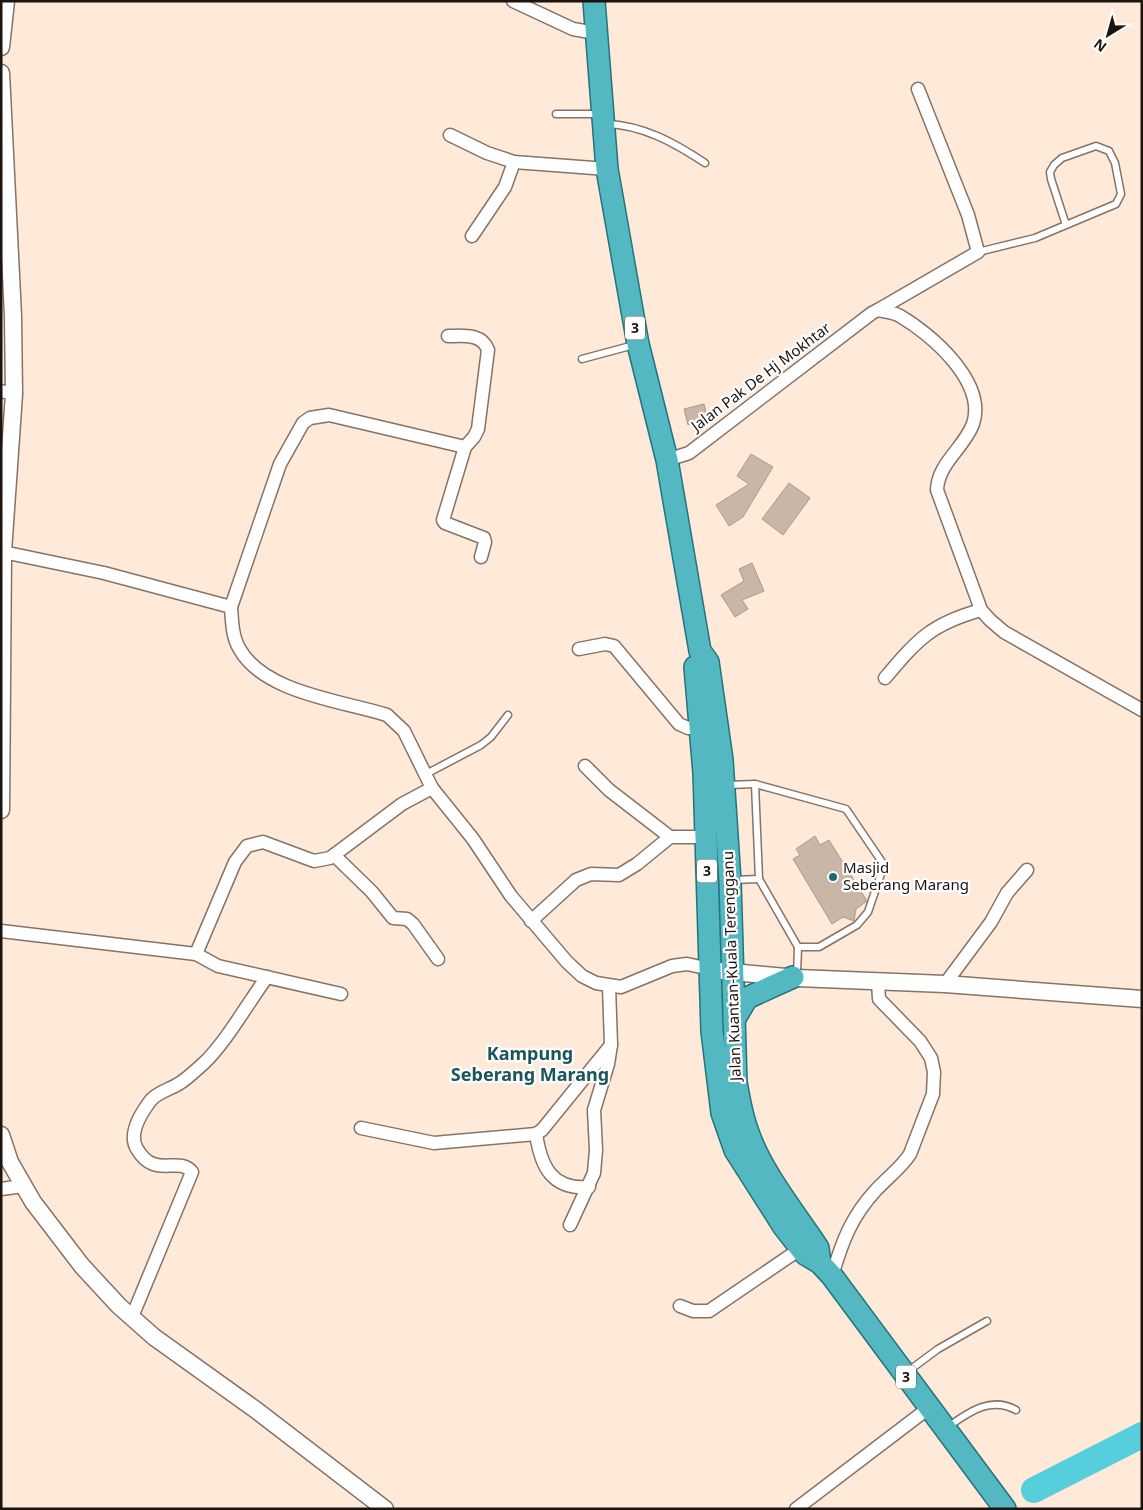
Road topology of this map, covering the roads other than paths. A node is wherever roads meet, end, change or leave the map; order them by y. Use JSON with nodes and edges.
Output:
{"nodes":[{"id":1,"x":6,"y":1,"type":"edge"},
{"id":2,"x":513,"y":1,"type":"edge"},
{"id":3,"x":594,"y":1,"type":"edge"},
{"id":4,"x":596,"y":33,"type":"junction"},
{"id":5,"x":1,"y":47,"type":"edge"},
{"id":6,"x":1,"y":73,"type":"edge"},
{"id":7,"x":918,"y":89,"type":"dead end"},
{"id":8,"x":556,"y":114,"type":"dead end"},
{"id":9,"x":602,"y":119,"type":"junction"},
{"id":10,"x":450,"y":135,"type":"dead end"},
{"id":11,"x":514,"y":162,"type":"junction"},
{"id":12,"x":705,"y":162,"type":"dead end"},
{"id":13,"x":607,"y":169,"type":"junction"},
{"id":14,"x":1066,"y":225,"type":"junction"},
{"id":15,"x":472,"y":236,"type":"dead end"},
{"id":16,"x":978,"y":252,"type":"junction"},
{"id":17,"x":875,"y":311,"type":"junction"},
{"id":18,"x":448,"y":336,"type":"dead end"},
{"id":19,"x":638,"y":344,"type":"junction"},
{"id":20,"x":582,"y":359,"type":"dead end"},
{"id":21,"x":7,"y":392,"type":"edge"},
{"id":22,"x":465,"y":447,"type":"junction"},
{"id":23,"x":667,"y":460,"type":"junction"},
{"id":24,"x":2,"y":557,"type":"edge"},
{"id":25,"x":482,"y":557,"type":"dead end"},
{"id":26,"x":231,"y":607,"type":"junction"},
{"id":27,"x":981,"y":610,"type":"junction"},
{"id":28,"x":579,"y":649,"type":"dead end"},
{"id":29,"x":700,"y":651,"type":"junction"},
{"id":30,"x":885,"y":678,"type":"dead end"},
{"id":31,"x":2,"y":685,"type":"edge"},
{"id":32,"x":1142,"y":710,"type":"edge"},
{"id":33,"x":508,"y":715,"type":"dead end"},
{"id":34,"x":700,"y":728,"type":"junction"},
{"id":35,"x":585,"y":766,"type":"dead end"},
{"id":36,"x":426,"y":774,"type":"junction"},
{"id":37,"x":755,"y":784,"type":"junction"},
{"id":38,"x":723,"y":785,"type":"junction"},
{"id":39,"x":432,"y":788,"type":"junction"},
{"id":40,"x":1,"y":810,"type":"edge"},
{"id":41,"x":670,"y":837,"type":"junction"},
{"id":42,"x":706,"y":837,"type":"junction"},
{"id":43,"x":334,"y":856,"type":"junction"},
{"id":44,"x":1027,"y":870,"type":"dead end"},
{"id":45,"x":759,"y":879,"type":"junction"},
{"id":46,"x":730,"y":881,"type":"junction"},
{"id":47,"x":531,"y":921,"type":"junction"},
{"id":48,"x":1,"y":930,"type":"edge"},
{"id":49,"x":798,"y":947,"type":"junction"},
{"id":50,"x":196,"y":954,"type":"junction"},
{"id":51,"x":438,"y":959,"type":"dead end"},
{"id":52,"x":710,"y":968,"type":"junction"},
{"id":53,"x":733,"y":972,"type":"junction"},
{"id":54,"x":267,"y":977,"type":"junction"},
{"id":55,"x":795,"y":978,"type":"junction"},
{"id":56,"x":878,"y":982,"type":"junction"},
{"id":57,"x":945,"y":984,"type":"junction"},
{"id":58,"x":609,"y":986,"type":"junction"},
{"id":59,"x":341,"y":994,"type":"dead end"},
{"id":60,"x":1142,"y":999,"type":"edge"},
{"id":61,"x":734,"y":1020,"type":"junction"},
{"id":62,"x":612,"y":1045,"type":"junction"},
{"id":63,"x":361,"y":1128,"type":"dead end"},
{"id":64,"x":536,"y":1134,"type":"junction"},
{"id":65,"x":1,"y":1135,"type":"edge"},
{"id":66,"x":22,"y":1186,"type":"junction"},
{"id":67,"x":589,"y":1187,"type":"junction"},
{"id":68,"x":1,"y":1189,"type":"edge"},
{"id":69,"x":570,"y":1225,"type":"dead end"},
{"id":70,"x":800,"y":1249,"type":"junction"},
{"id":71,"x":826,"y":1269,"type":"junction"},
{"id":72,"x":680,"y":1306,"type":"dead end"},
{"id":73,"x":132,"y":1318,"type":"junction"},
{"id":74,"x":987,"y":1321,"type":"dead end"},
{"id":75,"x":904,"y":1375,"type":"junction"},
{"id":76,"x":930,"y":1407,"type":"junction"},
{"id":77,"x":1016,"y":1410,"type":"dead end"},
{"id":78,"x":946,"y":1428,"type":"junction"},
{"id":79,"x":385,"y":1509,"type":"edge"},
{"id":80,"x":796,"y":1509,"type":"edge"},
{"id":81,"x":1005,"y":1509,"type":"edge"}],
"edges":[{"from":1,"to":5,"type":"street"},
{"from":2,"to":4,"type":"street"},
{"from":3,"to":4,"type":"highway","name":"Jalan Kuantan-Kuala Terengganu","number":"3"},
{"from":4,"to":9,"type":"highway","name":"Jalan Kuantan-Kuala Terengganu","number":"3"},
{"from":6,"to":21,"type":"street"},
{"from":7,"to":16,"type":"street"},
{"from":8,"to":9,"type":"lane"},
{"from":9,"to":12,"type":"lane"},
{"from":9,"to":13,"type":"highway","name":"Jalan Kuantan-Kuala Terengganu","number":"3"},
{"from":10,"to":11,"type":"street"},
{"from":11,"to":13,"type":"street"},
{"from":11,"to":15,"type":"street"},
{"from":13,"to":19,"type":"highway","name":"Jalan Kuantan-Kuala Terengganu","number":"3"},
{"from":14,"to":14,"type":"lane"},
{"from":14,"to":16,"type":"lane"},
{"from":16,"to":17,"type":"street","name":"Jalan Pak De Hj Mokhtar"},
{"from":17,"to":23,"type":"street","name":"Jalan Pak De Hj Mokhtar"},
{"from":17,"to":27,"type":"street"},
{"from":18,"to":22,"type":"street"},
{"from":19,"to":20,"type":"lane"},
{"from":19,"to":23,"type":"highway","name":"Jalan Kuantan-Kuala Terengganu","number":"3"},
{"from":21,"to":24,"type":"street"},
{"from":22,"to":25,"type":"street"},
{"from":22,"to":26,"type":"street"},
{"from":23,"to":29,"type":"highway","name":"Jalan Kuantan-Kuala Terengganu","number":"3"},
{"from":24,"to":26,"type":"street"},
{"from":24,"to":31,"type":"street"},
{"from":26,"to":36,"type":"street"},
{"from":27,"to":30,"type":"street"},
{"from":27,"to":32,"type":"street"},
{"from":28,"to":34,"type":"street"},
{"from":29,"to":34,"type":"highway","name":"Jalan Kuantan-Kuala Terengganu","number":"3"},
{"from":29,"to":38,"type":"highway","name":"Jalan Kuantan-Kuala Terengganu","number":"3"},
{"from":31,"to":40,"type":"street"},
{"from":33,"to":36,"type":"lane"},
{"from":34,"to":42,"type":"highway","name":"Jalan Kuantan-Kuala Terengganu","number":"3"},
{"from":35,"to":41,"type":"street"},
{"from":36,"to":39,"type":"street"},
{"from":37,"to":38,"type":"lane"},
{"from":37,"to":45,"type":"lane"},
{"from":37,"to":49,"type":"lane"},
{"from":38,"to":46,"type":"highway","name":"Jalan Kuantan-Kuala Terengganu","number":"3"},
{"from":39,"to":43,"type":"street"},
{"from":39,"to":47,"type":"street"},
{"from":41,"to":42,"type":"street"},
{"from":41,"to":47,"type":"street"},
{"from":42,"to":52,"type":"highway","name":"Jalan Kuantan-Kuala Terengganu","number":"3"},
{"from":43,"to":50,"type":"street"},
{"from":43,"to":51,"type":"street"},
{"from":44,"to":57,"type":"street"},
{"from":45,"to":46,"type":"lane"},
{"from":45,"to":49,"type":"lane"},
{"from":46,"to":53,"type":"highway","name":"Jalan Kuantan-Kuala Terengganu","number":"3"},
{"from":47,"to":58,"type":"street"},
{"from":48,"to":50,"type":"street"},
{"from":49,"to":55,"type":"lane"},
{"from":50,"to":54,"type":"street"},
{"from":52,"to":53,"type":"street"},
{"from":52,"to":58,"type":"street"},
{"from":52,"to":70,"type":"highway","name":"Jalan Kuantan-Kuala Terengganu","number":"3"},
{"from":53,"to":55,"type":"street"},
{"from":53,"to":61,"type":"highway","name":"Jalan Kuantan-Kuala Terengganu","number":"3"},
{"from":54,"to":59,"type":"street"},
{"from":54,"to":73,"type":"street"},
{"from":55,"to":56,"type":"street"},
{"from":55,"to":61,"type":"highway"},
{"from":56,"to":57,"type":"street"},
{"from":56,"to":71,"type":"street"},
{"from":57,"to":60,"type":"street"},
{"from":58,"to":62,"type":"street"},
{"from":61,"to":71,"type":"highway","name":"Jalan Kuantan-Kuala Terengganu","number":"3"},
{"from":62,"to":64,"type":"street"},
{"from":62,"to":67,"type":"street"},
{"from":63,"to":64,"type":"street"},
{"from":64,"to":67,"type":"street"},
{"from":65,"to":66,"type":"street"},
{"from":66,"to":68,"type":"street"},
{"from":66,"to":73,"type":"street"},
{"from":67,"to":69,"type":"street"},
{"from":70,"to":71,"type":"highway","name":"Jalan Kuantan-Kuala Terengganu","number":"3"},
{"from":70,"to":72,"type":"street"},
{"from":71,"to":75,"type":"highway","name":"Jalan Kuantan-Kuala Terengganu","number":"3"},
{"from":73,"to":79,"type":"street"},
{"from":74,"to":75,"type":"lane"},
{"from":75,"to":76,"type":"highway","name":"Jalan Kuantan-Kuala Terengganu","number":"3"},
{"from":76,"to":78,"type":"highway","name":"Jalan Kuantan-Kuala Terengganu","number":"3"},
{"from":76,"to":80,"type":"street"},
{"from":77,"to":78,"type":"lane"},
{"from":78,"to":81,"type":"highway","name":"Jalan Kuantan-Kuala Terengganu","number":"3"}]}
